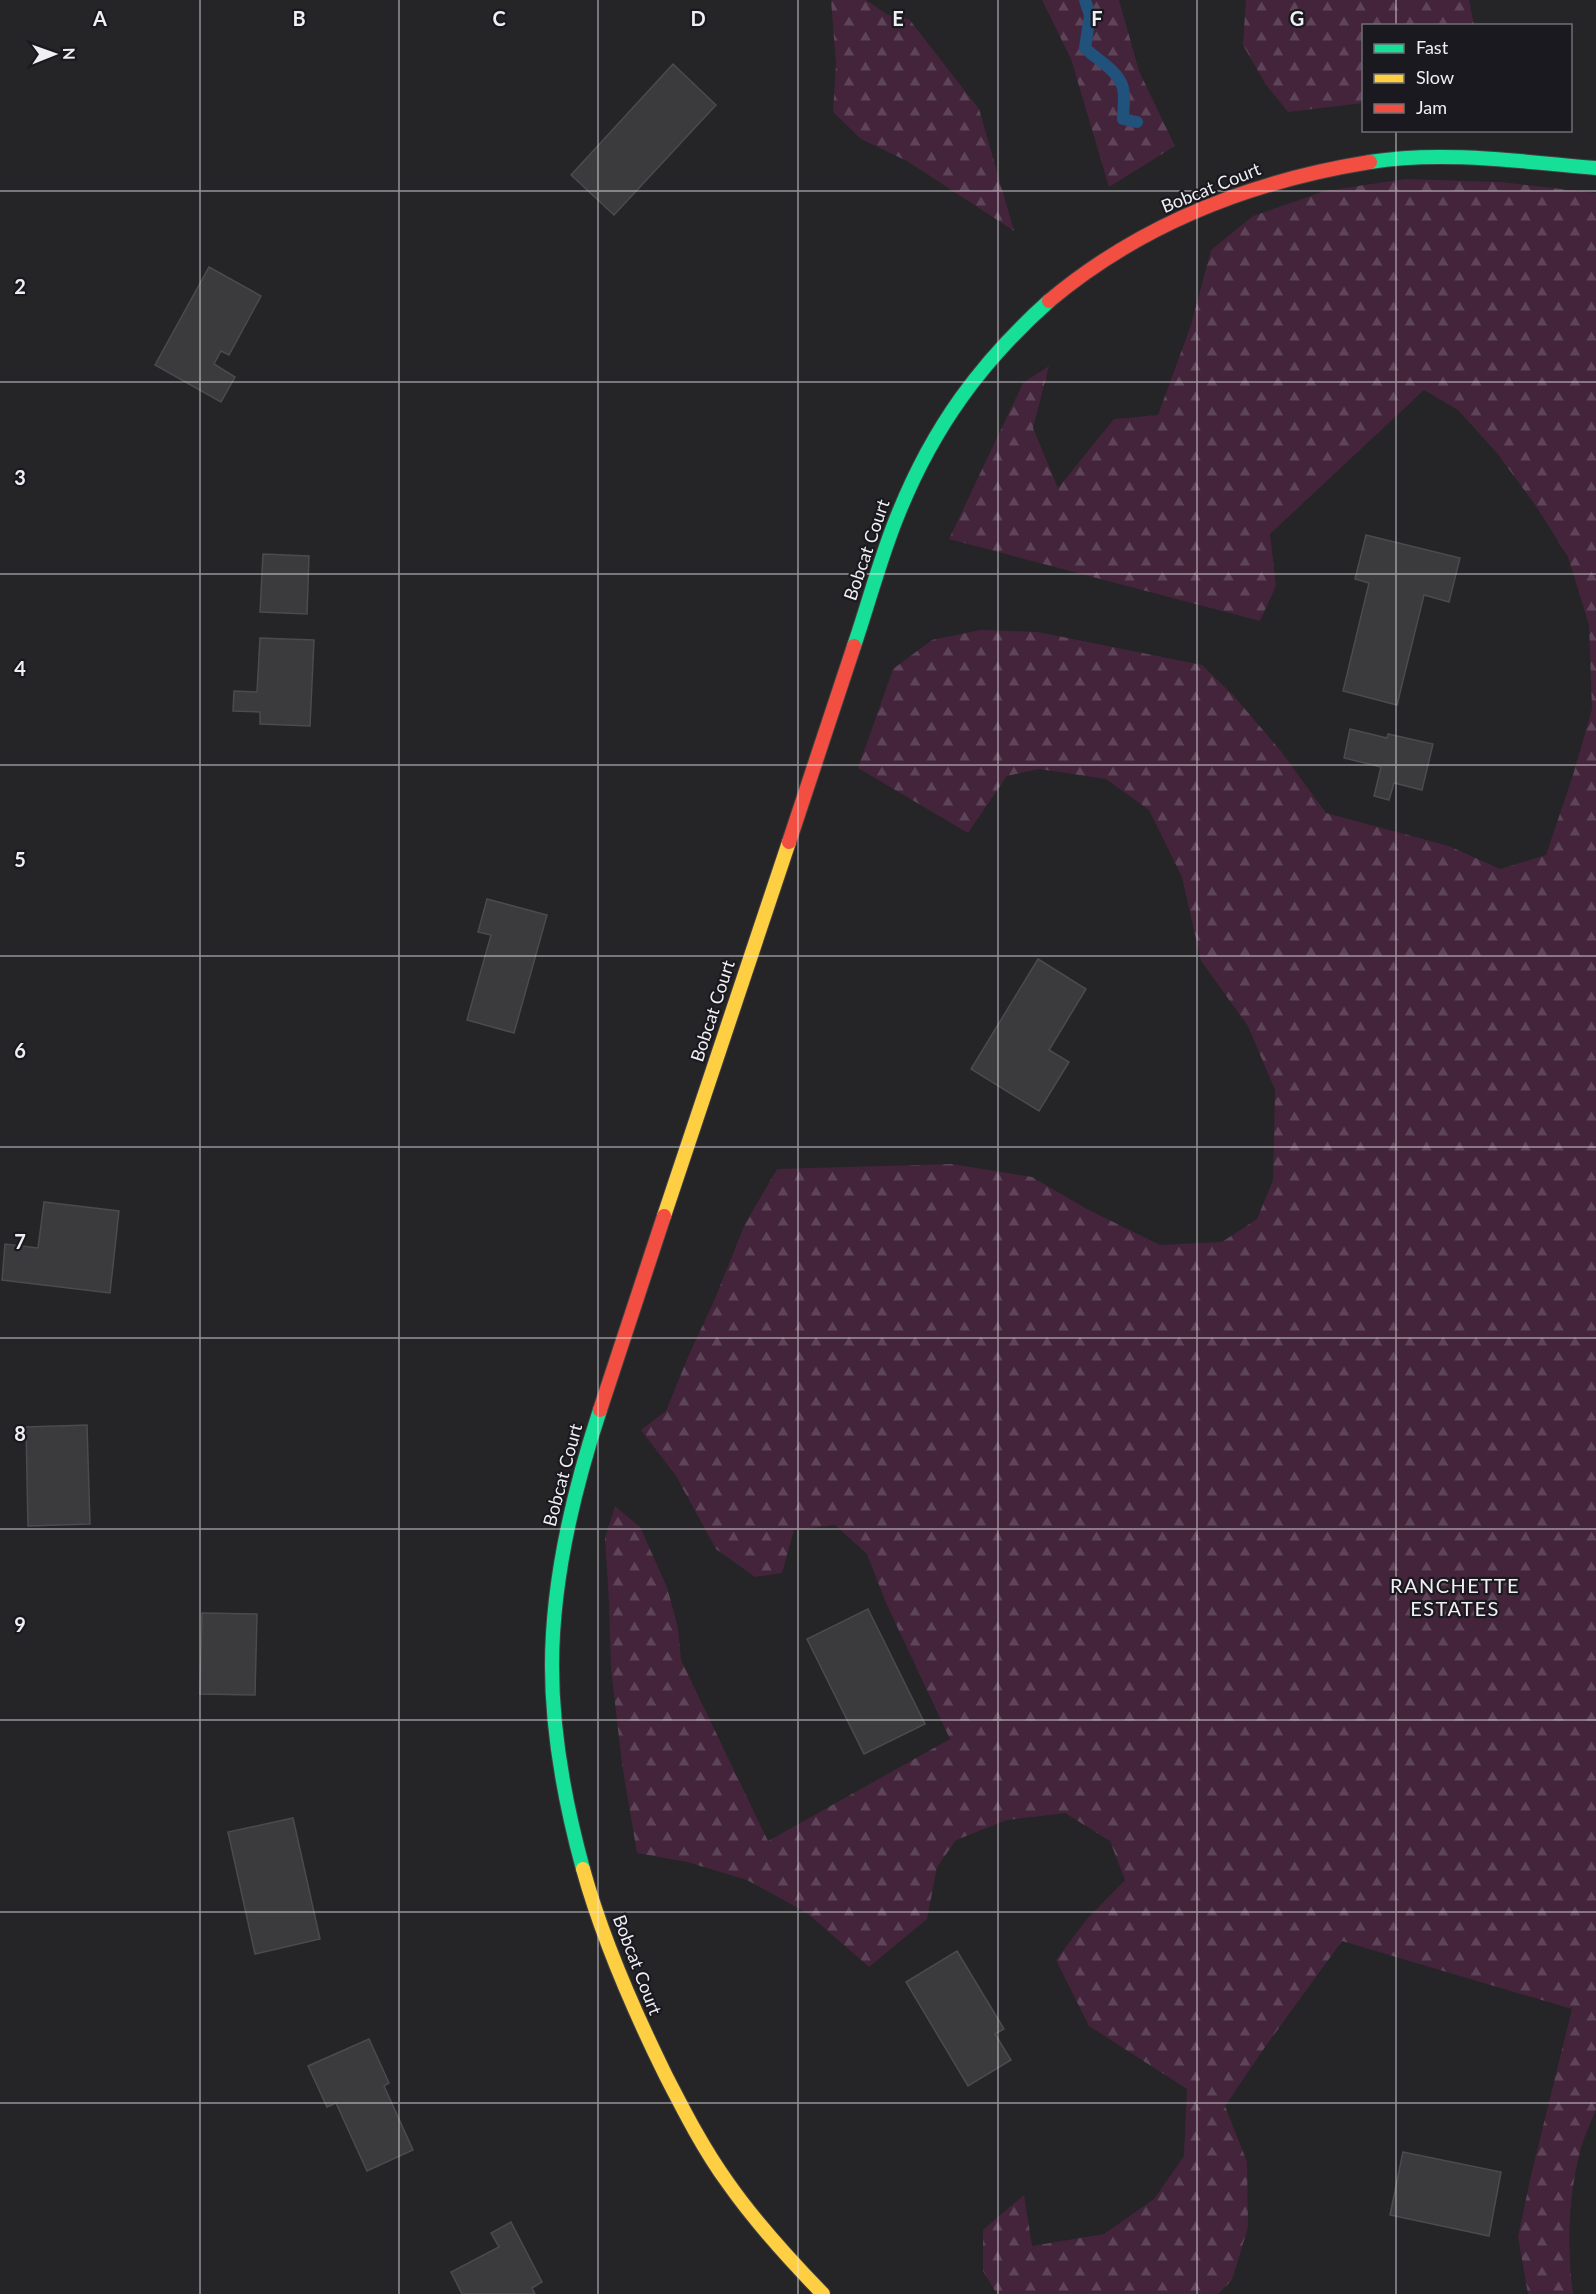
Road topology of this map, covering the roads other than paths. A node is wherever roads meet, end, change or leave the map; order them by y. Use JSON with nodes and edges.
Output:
{"nodes":[{"id":1,"x":1596,"y":168,"type":"edge"},
{"id":2,"x":823,"y":2294,"type":"edge"}],
"edges":[{"from":1,"to":2,"type":"street","name":"Bobcat Court"}]}
